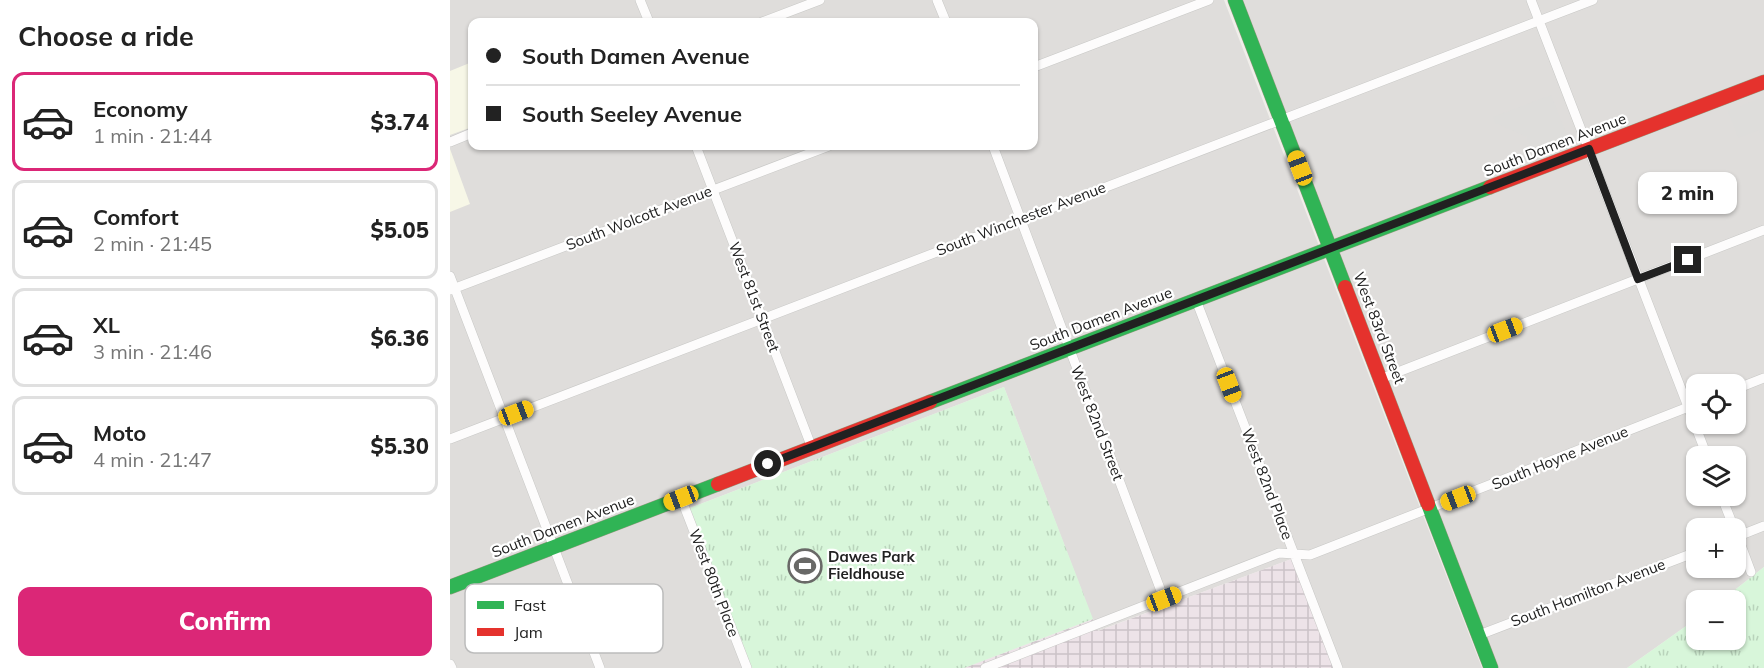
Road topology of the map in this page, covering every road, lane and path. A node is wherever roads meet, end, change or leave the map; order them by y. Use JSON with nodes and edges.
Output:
{"nodes":[{"id":1,"x":640,"y":0,"type":"edge"},
{"id":2,"x":820,"y":0,"type":"edge"},
{"id":3,"x":937,"y":0,"type":"edge"},
{"id":4,"x":1209,"y":0,"type":"edge"},
{"id":5,"x":1235,"y":0,"type":"edge"},
{"id":6,"x":1531,"y":0,"type":"edge"},
{"id":7,"x":1593,"y":0,"type":"edge"},
{"id":8,"x":647,"y":18,"type":"edge"},
{"id":9,"x":773,"y":18,"type":"edge"},
{"id":10,"x":944,"y":18,"type":"edge"},
{"id":11,"x":1539,"y":21,"type":"junction"},
{"id":12,"x":1038,"y":65,"type":"edge"},
{"id":13,"x":1764,"y":82,"type":"edge"},
{"id":14,"x":1281,"y":120,"type":"junction"},
{"id":15,"x":468,"y":135,"type":"edge"},
{"id":16,"x":450,"y":142,"type":"edge"},
{"id":17,"x":1589,"y":149,"type":"junction"},
{"id":18,"x":698,"y":150,"type":"edge"},
{"id":19,"x":818,"y":150,"type":"edge"},
{"id":20,"x":995,"y":150,"type":"edge"},
{"id":21,"x":713,"y":190,"type":"junction"},
{"id":22,"x":1022,"y":219,"type":"junction"},
{"id":23,"x":1764,"y":230,"type":"edge"},
{"id":24,"x":1330,"y":248,"type":"junction"},
{"id":25,"x":450,"y":276,"type":"edge"},
{"id":26,"x":1638,"y":279,"type":"junction"},
{"id":27,"x":452,"y":290,"type":"edge"},
{"id":28,"x":1196,"y":300,"type":"junction"},
{"id":29,"x":762,"y":319,"type":"junction"},
{"id":30,"x":1069,"y":349,"type":"junction"},
{"id":31,"x":1764,"y":378,"type":"edge"},
{"id":32,"x":1380,"y":379,"type":"junction"},
{"id":33,"x":1746,"y":385,"type":"edge"},
{"id":34,"x":1686,"y":391,"type":"edge"},
{"id":35,"x":1686,"y":407,"type":"edge"},
{"id":36,"x":504,"y":418,"type":"junction"},
{"id":37,"x":450,"y":439,"type":"edge"},
{"id":38,"x":812,"y":448,"type":"junction"},
{"id":39,"x":681,"y":498,"type":"junction"},
{"id":40,"x":1430,"y":509,"type":"junction"},
{"id":41,"x":1764,"y":526,"type":"edge"},
{"id":42,"x":1746,"y":530,"type":"edge"},
{"id":43,"x":554,"y":547,"type":"junction"},
{"id":44,"x":1294,"y":555,"type":"junction"},
{"id":45,"x":1686,"y":556,"type":"edge"},
{"id":46,"x":1746,"y":560,"type":"edge"},
{"id":47,"x":1751,"y":573,"type":"dead end"},
{"id":48,"x":568,"y":584,"type":"edge"},
{"id":49,"x":450,"y":587,"type":"edge"},
{"id":50,"x":1164,"y":599,"type":"junction"},
{"id":51,"x":1479,"y":635,"type":"junction"},
{"id":52,"x":594,"y":653,"type":"edge"},
{"id":53,"x":600,"y":668,"type":"edge"},
{"id":54,"x":747,"y":668,"type":"edge"},
{"id":55,"x":984,"y":668,"type":"edge"},
{"id":56,"x":1338,"y":668,"type":"edge"},
{"id":57,"x":1491,"y":668,"type":"edge"}],
"edges":[{"from":1,"to":8,"type":"street"},
{"from":2,"to":9,"type":"street"},
{"from":3,"to":10,"type":"street"},
{"from":4,"to":12,"type":"street"},
{"from":5,"to":14,"type":"street","name":"West 83rd Street"},
{"from":6,"to":11,"type":"street"},
{"from":7,"to":11,"type":"street","name":"South Winchester Avenue"},
{"from":11,"to":14,"type":"street","name":"South Winchester Avenue"},
{"from":11,"to":17,"type":"street"},
{"from":13,"to":17,"type":"street","name":"South Damen Avenue"},
{"from":14,"to":22,"type":"street","name":"South Winchester Avenue"},
{"from":14,"to":24,"type":"street","name":"West 83rd Street"},
{"from":15,"to":16,"type":"street"},
{"from":17,"to":24,"type":"street","name":"South Damen Avenue"},
{"from":17,"to":26,"type":"street"},
{"from":18,"to":21,"type":"street","name":"West 81st Street"},
{"from":19,"to":21,"type":"street","name":"South Wolcott Avenue"},
{"from":20,"to":22,"type":"street","name":"West 82nd Street"},
{"from":21,"to":27,"type":"street","name":"South Wolcott Avenue"},
{"from":21,"to":29,"type":"street","name":"West 81st Street"},
{"from":22,"to":29,"type":"street","name":"South Winchester Avenue"},
{"from":22,"to":30,"type":"street","name":"West 82nd Street"},
{"from":23,"to":26,"type":"street"},
{"from":24,"to":28,"type":"street","name":"South Damen Avenue"},
{"from":24,"to":32,"type":"street","name":"West 83rd Street"},
{"from":25,"to":27,"type":"street"},
{"from":26,"to":32,"type":"street"},
{"from":26,"to":34,"type":"street"},
{"from":27,"to":36,"type":"street"},
{"from":28,"to":30,"type":"street","name":"South Damen Avenue"},
{"from":28,"to":44,"type":"street","name":"West 82nd Place"},
{"from":29,"to":36,"type":"street","name":"South Winchester Avenue"},
{"from":29,"to":38,"type":"street","name":"West 81st Street"},
{"from":30,"to":38,"type":"street","name":"South Damen Avenue"},
{"from":30,"to":50,"type":"street","name":"West 82nd Street"},
{"from":31,"to":33,"type":"street"},
{"from":32,"to":40,"type":"street","name":"West 83rd Street"},
{"from":35,"to":40,"type":"street","name":"South Hoyne Avenue"},
{"from":36,"to":37,"type":"street","name":"South Winchester Avenue"},
{"from":36,"to":43,"type":"street"},
{"from":38,"to":39,"type":"street","name":"South Damen Avenue"},
{"from":39,"to":43,"type":"street","name":"South Damen Avenue"},
{"from":39,"to":54,"type":"street","name":"West 80th Place"},
{"from":40,"to":44,"type":"street","name":"South Hoyne Avenue"},
{"from":40,"to":51,"type":"street","name":"West 83rd Street"},
{"from":41,"to":42,"type":"street"},
{"from":43,"to":48,"type":"street"},
{"from":43,"to":49,"type":"street","name":"South Damen Avenue"},
{"from":44,"to":50,"type":"street","name":"South Hoyne Avenue"},
{"from":44,"to":56,"type":"street","name":"West 82nd Place"},
{"from":45,"to":51,"type":"street","name":"South Hamilton Avenue"},
{"from":46,"to":47,"type":"street"},
{"from":50,"to":55,"type":"street","name":"South Hoyne Avenue"},
{"from":51,"to":57,"type":"street","name":"West 83rd Street"},
{"from":52,"to":53,"type":"street"}]}
